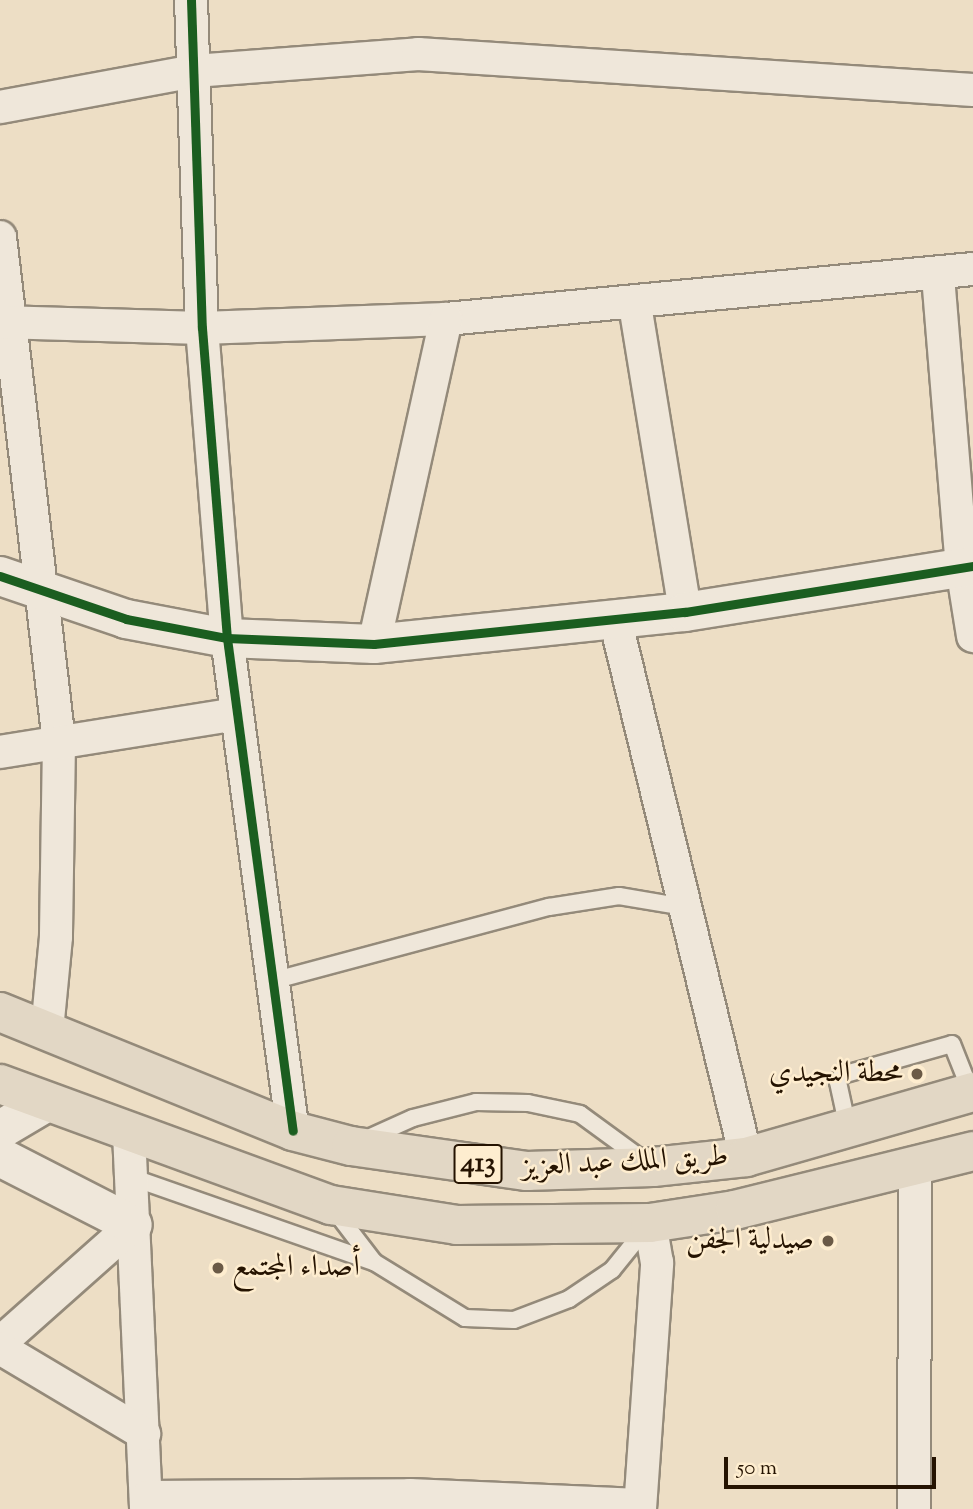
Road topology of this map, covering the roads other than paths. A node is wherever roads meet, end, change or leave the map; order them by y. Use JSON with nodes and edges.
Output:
{"nodes":[{"id":1,"x":191,"y":0,"type":"edge"},
{"id":2,"x":194,"y":71,"type":"junction"},
{"id":3,"x":973,"y":90,"type":"edge"},
{"id":4,"x":0,"y":107,"type":"edge"},
{"id":5,"x":0,"y":237,"type":"edge"},
{"id":6,"x":973,"y":270,"type":"edge"},
{"id":7,"x":939,"y":276,"type":"junction"},
{"id":8,"x":635,"y":305,"type":"junction"},
{"id":9,"x":446,"y":319,"type":"junction"},
{"id":10,"x":6,"y":322,"type":"edge"},
{"id":11,"x":202,"y":328,"type":"junction"},
{"id":12,"x":967,"y":566,"type":"edge"},
{"id":13,"x":0,"y":576,"type":"edge"},
{"id":14,"x":37,"y":591,"type":"junction"},
{"id":15,"x":685,"y":612,"type":"junction"},
{"id":16,"x":615,"y":619,"type":"junction"},
{"id":17,"x":973,"y":636,"type":"edge"},
{"id":18,"x":227,"y":638,"type":"junction"},
{"id":19,"x":374,"y":644,"type":"junction"},
{"id":20,"x":236,"y":713,"type":"junction"},
{"id":21,"x":59,"y":742,"type":"junction"},
{"id":22,"x":0,"y":752,"type":"edge"},
{"id":23,"x":685,"y":907,"type":"junction"},
{"id":24,"x":272,"y":981,"type":"junction"},
{"id":25,"x":0,"y":1012,"type":"edge"},
{"id":26,"x":47,"y":1031,"type":"junction"},
{"id":27,"x":0,"y":1084,"type":"edge"},
{"id":28,"x":972,"y":1092,"type":"edge"},
{"id":29,"x":47,"y":1101,"type":"junction"},
{"id":30,"x":848,"y":1128,"type":"junction"},
{"id":31,"x":0,"y":1130,"type":"edge"},
{"id":32,"x":293,"y":1131,"type":"junction"},
{"id":33,"x":129,"y":1133,"type":"junction"},
{"id":34,"x":351,"y":1146,"type":"junction"},
{"id":35,"x":973,"y":1151,"type":"edge"},
{"id":36,"x":0,"y":1157,"type":"edge"},
{"id":37,"x":746,"y":1157,"type":"junction"},
{"id":38,"x":653,"y":1167,"type":"junction"},
{"id":39,"x":915,"y":1168,"type":"junction"},
{"id":40,"x":131,"y":1177,"type":"junction"},
{"id":41,"x":331,"y":1205,"type":"junction"},
{"id":42,"x":650,"y":1223,"type":"junction"},
{"id":43,"x":134,"y":1225,"type":"junction"},
{"id":44,"x":374,"y":1262,"type":"junction"},
{"id":45,"x":0,"y":1346,"type":"edge"},
{"id":46,"x":144,"y":1434,"type":"junction"},
{"id":47,"x":410,"y":1502,"type":"edge"},
{"id":48,"x":147,"y":1503,"type":"edge"},
{"id":49,"x":640,"y":1507,"type":"edge"},
{"id":50,"x":914,"y":1509,"type":"edge"}],
"edges":[{"from":1,"to":2,"type":"street"},
{"from":2,"to":3,"type":"street"},
{"from":2,"to":4,"type":"street"},
{"from":2,"to":11,"type":"street"},
{"from":5,"to":10,"type":"street"},
{"from":6,"to":7,"type":"street"},
{"from":7,"to":8,"type":"street"},
{"from":7,"to":12,"type":"street"},
{"from":8,"to":9,"type":"street"},
{"from":8,"to":15,"type":"street"},
{"from":9,"to":11,"type":"street"},
{"from":9,"to":19,"type":"street"},
{"from":10,"to":11,"type":"street"},
{"from":10,"to":14,"type":"street"},
{"from":11,"to":18,"type":"street"},
{"from":12,"to":15,"type":"street"},
{"from":12,"to":17,"type":"street"},
{"from":13,"to":14,"type":"street"},
{"from":14,"to":18,"type":"street"},
{"from":14,"to":21,"type":"street"},
{"from":15,"to":16,"type":"street"},
{"from":16,"to":19,"type":"street"},
{"from":16,"to":23,"type":"street"},
{"from":18,"to":19,"type":"street"},
{"from":18,"to":20,"type":"street"},
{"from":20,"to":21,"type":"street"},
{"from":20,"to":24,"type":"street"},
{"from":21,"to":22,"type":"street"},
{"from":21,"to":26,"type":"street"},
{"from":23,"to":24,"type":"lane"},
{"from":23,"to":37,"type":"street"},
{"from":24,"to":32,"type":"street"},
{"from":25,"to":26,"type":"highway","name":"طريق الملك عبد العزيز","number":"413"},
{"from":26,"to":32,"type":"highway","name":"طريق الملك عبد العزيز","number":"413"},
{"from":27,"to":29,"type":"highway","name":"طريق الملك عبد العزيز","number":"413"},
{"from":28,"to":30,"type":"highway","name":"طريق الملك عبد العزيز","number":"413"},
{"from":28,"to":30,"type":"lane"},
{"from":29,"to":31,"type":"street"},
{"from":29,"to":33,"type":"highway","name":"طريق الملك عبد العزيز","number":"413"},
{"from":30,"to":37,"type":"highway","name":"طريق الملك عبد العزيز","number":"413"},
{"from":32,"to":34,"type":"highway","name":"طريق الملك عبد العزيز","number":"413"},
{"from":33,"to":40,"type":"street"},
{"from":33,"to":41,"type":"highway","name":"طريق الملك عبد العزيز","number":"413"},
{"from":34,"to":38,"type":"highway","name":"طريق الملك عبد العزيز","number":"413"},
{"from":34,"to":38,"type":"lane"},
{"from":35,"to":39,"type":"highway","name":"طريق الملك عبد العزيز","number":"413"},
{"from":36,"to":43,"type":"street"},
{"from":37,"to":38,"type":"highway","name":"طريق الملك عبد العزيز","number":"413"},
{"from":39,"to":42,"type":"highway","name":"طريق الملك عبد العزيز","number":"413"},
{"from":39,"to":50,"type":"street"},
{"from":40,"to":43,"type":"street"},
{"from":40,"to":44,"type":"lane"},
{"from":41,"to":42,"type":"highway","name":"طريق الملك عبد العزيز","number":"413"},
{"from":41,"to":44,"type":"lane"},
{"from":42,"to":44,"type":"lane"},
{"from":42,"to":49,"type":"street"},
{"from":43,"to":45,"type":"street"},
{"from":43,"to":46,"type":"street"},
{"from":45,"to":46,"type":"street"},
{"from":46,"to":48,"type":"street"},
{"from":47,"to":48,"type":"street"},
{"from":47,"to":49,"type":"street"}]}
